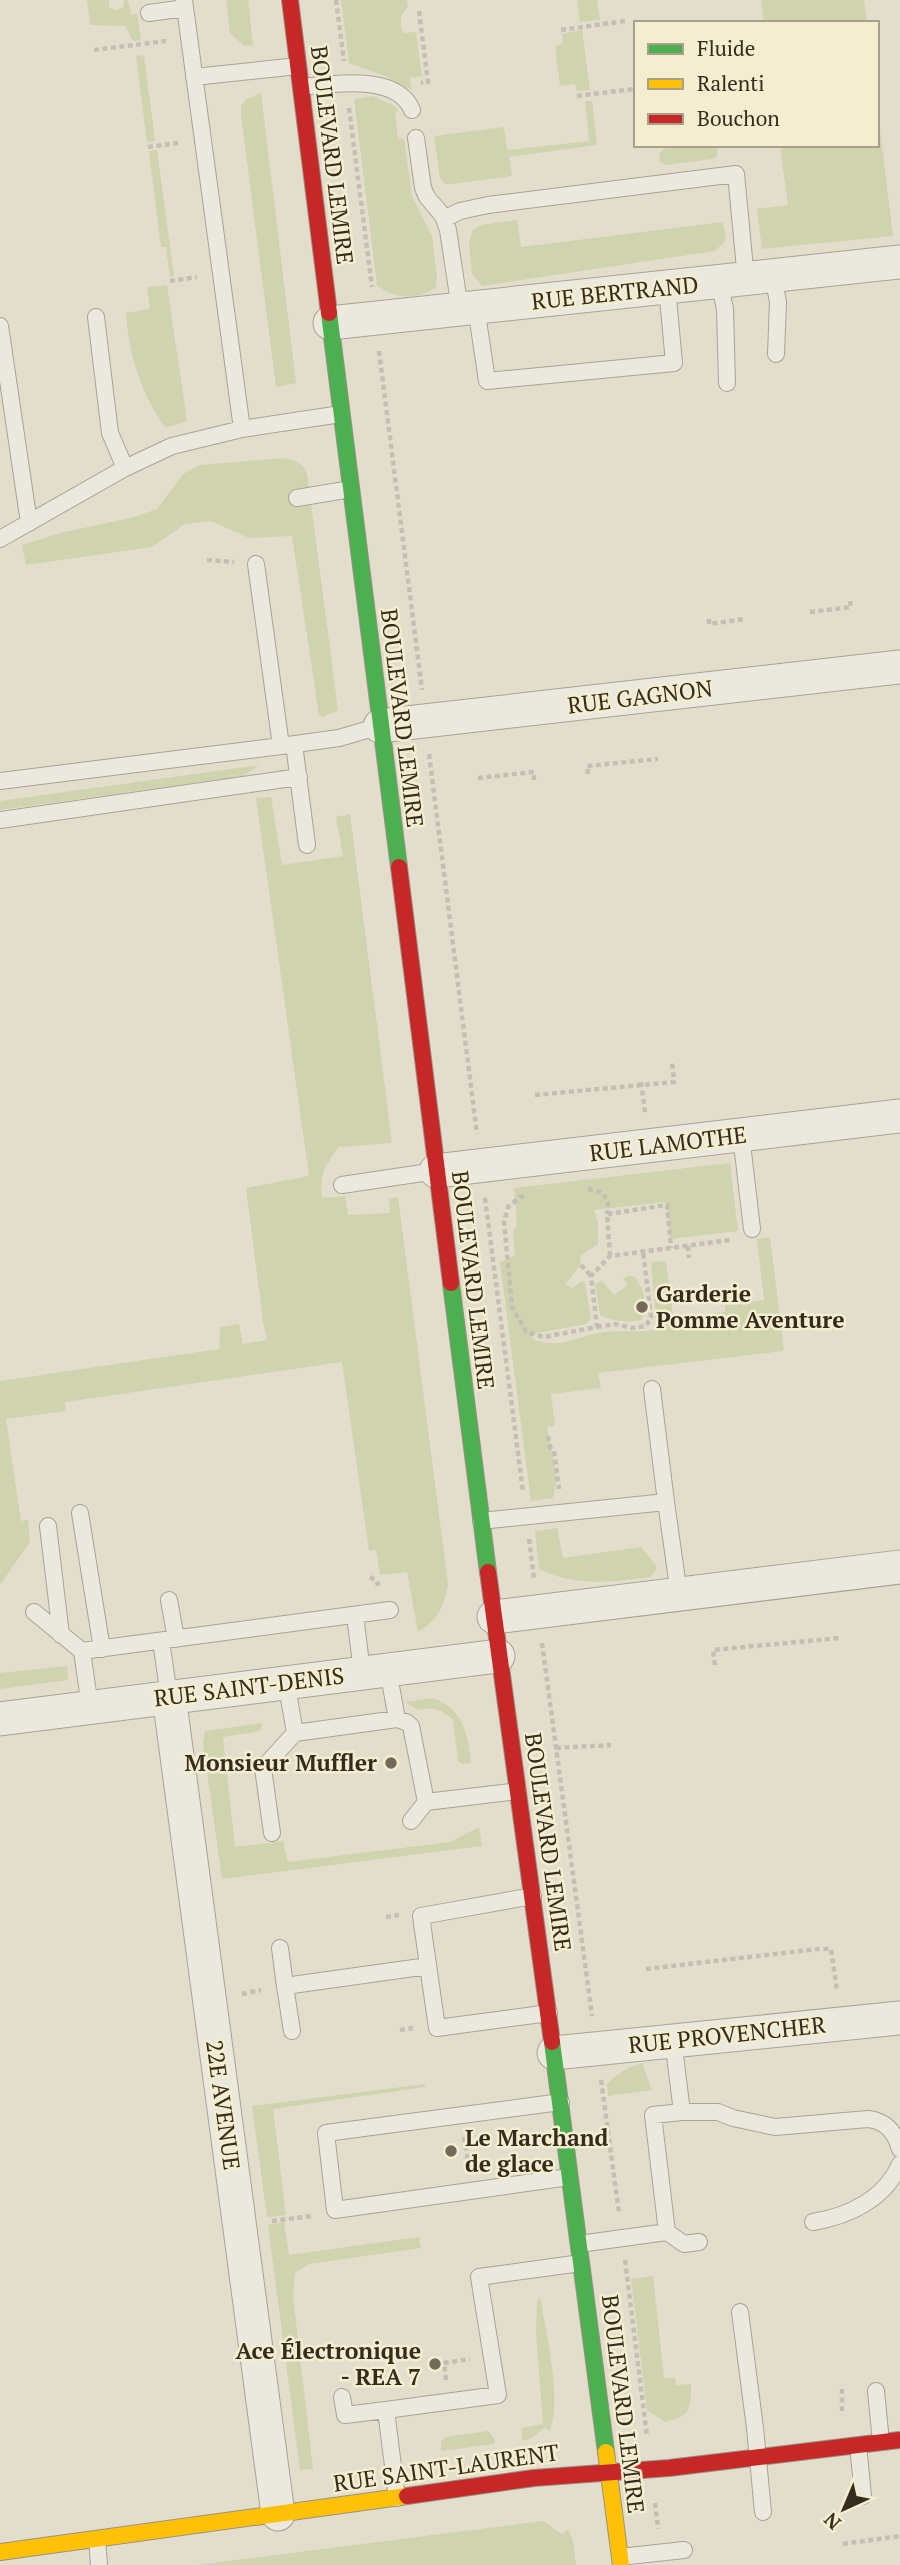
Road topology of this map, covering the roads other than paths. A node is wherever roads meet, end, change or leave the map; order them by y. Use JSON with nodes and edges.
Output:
{"nodes":[{"id":1,"x":290,"y":0,"type":"edge"},
{"id":2,"x":184,"y":4,"type":"edge"},
{"id":3,"x":149,"y":13,"type":"dead end"},
{"id":4,"x":298,"y":66,"type":"junction"},
{"id":5,"x":194,"y":77,"type":"junction"},
{"id":6,"x":301,"y":87,"type":"junction"},
{"id":7,"x":412,"y":110,"type":"dead end"},
{"id":8,"x":416,"y":138,"type":"dead end"},
{"id":9,"x":444,"y":219,"type":"junction"},
{"id":10,"x":900,"y":262,"type":"edge"},
{"id":11,"x":746,"y":279,"type":"junction"},
{"id":12,"x":667,"y":287,"type":"junction"},
{"id":13,"x":468,"y":308,"type":"junction"},
{"id":14,"x":96,"y":317,"type":"dead end"},
{"id":15,"x":330,"y":323,"type":"junction"},
{"id":16,"x":0,"y":326,"type":"edge"},
{"id":17,"x":776,"y":354,"type":"dead end"},
{"id":18,"x":4,"y":379,"type":"edge"},
{"id":19,"x":727,"y":383,"type":"dead end"},
{"id":20,"x":341,"y":414,"type":"junction"},
{"id":21,"x":242,"y":429,"type":"junction"},
{"id":22,"x":125,"y":468,"type":"junction"},
{"id":23,"x":351,"y":489,"type":"junction"},
{"id":24,"x":297,"y":498,"type":"dead end"},
{"id":25,"x":29,"y":523,"type":"junction"},
{"id":26,"x":0,"y":539,"type":"edge"},
{"id":27,"x":256,"y":564,"type":"dead end"},
{"id":28,"x":900,"y":667,"type":"edge"},
{"id":29,"x":380,"y":726,"type":"junction"},
{"id":30,"x":288,"y":745,"type":"junction"},
{"id":31,"x":299,"y":777,"type":"junction"},
{"id":32,"x":0,"y":781,"type":"edge"},
{"id":33,"x":0,"y":820,"type":"edge"},
{"id":34,"x":307,"y":845,"type":"dead end"},
{"id":35,"x":900,"y":1116,"type":"edge"},
{"id":36,"x":741,"y":1135,"type":"junction"},
{"id":37,"x":436,"y":1171,"type":"junction"},
{"id":38,"x":342,"y":1185,"type":"dead end"},
{"id":39,"x":752,"y":1229,"type":"dead end"},
{"id":40,"x":652,"y":1389,"type":"dead end"},
{"id":41,"x":666,"y":1502,"type":"junction"},
{"id":42,"x":80,"y":1513,"type":"dead end"},
{"id":43,"x":481,"y":1521,"type":"junction"},
{"id":44,"x":48,"y":1526,"type":"dead end"},
{"id":45,"x":900,"y":1567,"type":"edge"},
{"id":46,"x":680,"y":1594,"type":"junction"},
{"id":47,"x":169,"y":1600,"type":"dead end"},
{"id":48,"x":390,"y":1610,"type":"dead end"},
{"id":49,"x":34,"y":1612,"type":"dead end"},
{"id":50,"x":355,"y":1615,"type":"junction"},
{"id":51,"x":494,"y":1617,"type":"junction"},
{"id":52,"x":61,"y":1634,"type":"junction"},
{"id":53,"x":168,"y":1640,"type":"junction"},
{"id":54,"x":103,"y":1649,"type":"junction"},
{"id":55,"x":82,"y":1651,"type":"junction"},
{"id":56,"x":498,"y":1656,"type":"junction"},
{"id":57,"x":375,"y":1671,"type":"junction"},
{"id":58,"x":286,"y":1681,"type":"junction"},
{"id":59,"x":169,"y":1696,"type":"junction"},
{"id":60,"x":90,"y":1707,"type":"junction"},
{"id":61,"x":0,"y":1719,"type":"edge"},
{"id":62,"x":397,"y":1719,"type":"junction"},
{"id":63,"x":295,"y":1733,"type":"junction"},
{"id":64,"x":518,"y":1791,"type":"junction"},
{"id":65,"x":426,"y":1802,"type":"junction"},
{"id":66,"x":411,"y":1821,"type":"dead end"},
{"id":67,"x":272,"y":1833,"type":"dead end"},
{"id":68,"x":533,"y":1896,"type":"junction"},
{"id":69,"x":279,"y":1948,"type":"dead end"},
{"id":70,"x":428,"y":1966,"type":"junction"},
{"id":71,"x":285,"y":1986,"type":"junction"},
{"id":72,"x":549,"y":2013,"type":"junction"},
{"id":73,"x":900,"y":2018,"type":"edge"},
{"id":74,"x":292,"y":2031,"type":"dead end"},
{"id":75,"x":673,"y":2040,"type":"junction"},
{"id":76,"x":554,"y":2053,"type":"junction"},
{"id":77,"x":561,"y":2102,"type":"junction"},
{"id":78,"x":682,"y":2112,"type":"junction"},
{"id":79,"x":900,"y":2149,"type":"edge"},
{"id":80,"x":900,"y":2164,"type":"edge"},
{"id":81,"x":571,"y":2177,"type":"junction"},
{"id":82,"x":813,"y":2222,"type":"dead end"},
{"id":83,"x":667,"y":2232,"type":"junction"},
{"id":84,"x":699,"y":2242,"type":"dead end"},
{"id":85,"x":579,"y":2244,"type":"junction"},
{"id":86,"x":582,"y":2263,"type":"junction"},
{"id":87,"x":740,"y":2312,"type":"dead end"},
{"id":88,"x":876,"y":2391,"type":"dead end"},
{"id":89,"x":342,"y":2397,"type":"dead end"},
{"id":90,"x":386,"y":2410,"type":"junction"},
{"id":91,"x":900,"y":2440,"type":"edge"},
{"id":92,"x":881,"y":2442,"type":"junction"},
{"id":93,"x":858,"y":2445,"type":"junction"},
{"id":94,"x":757,"y":2457,"type":"junction"},
{"id":95,"x":609,"y":2471,"type":"junction"},
{"id":96,"x":863,"y":2496,"type":"dead end"},
{"id":97,"x":397,"y":2498,"type":"junction"},
{"id":98,"x":763,"y":2512,"type":"dead end"},
{"id":99,"x":278,"y":2514,"type":"junction"},
{"id":100,"x":97,"y":2539,"type":"junction"},
{"id":101,"x":684,"y":2550,"type":"dead end"},
{"id":102,"x":0,"y":2552,"type":"edge"},
{"id":103,"x":621,"y":2561,"type":"edge"},
{"id":104,"x":99,"y":2565,"type":"edge"}],
"edges":[{"from":1,"to":4,"type":"main road","name":"BOULEVARD LEMIRE"},
{"from":2,"to":3,"type":"lane"},
{"from":2,"to":5,"type":"lane"},
{"from":4,"to":5,"type":"lane"},
{"from":4,"to":6,"type":"main road","name":"BOULEVARD LEMIRE"},
{"from":5,"to":21,"type":"lane"},
{"from":6,"to":7,"type":"lane"},
{"from":6,"to":15,"type":"main road","name":"BOULEVARD LEMIRE"},
{"from":8,"to":9,"type":"lane"},
{"from":9,"to":11,"type":"lane"},
{"from":9,"to":13,"type":"lane"},
{"from":10,"to":11,"type":"street","name":"RUE BERTRAND"},
{"from":11,"to":12,"type":"street","name":"RUE BERTRAND"},
{"from":11,"to":17,"type":"lane"},
{"from":11,"to":19,"type":"lane"},
{"from":12,"to":13,"type":"street","name":"RUE BERTRAND"},
{"from":12,"to":13,"type":"lane"},
{"from":13,"to":15,"type":"street","name":"RUE BERTRAND"},
{"from":14,"to":22,"type":"lane"},
{"from":15,"to":20,"type":"main road","name":"BOULEVARD LEMIRE"},
{"from":16,"to":18,"type":"lane"},
{"from":18,"to":25,"type":"lane"},
{"from":20,"to":21,"type":"lane"},
{"from":20,"to":23,"type":"main road","name":"BOULEVARD LEMIRE"},
{"from":21,"to":22,"type":"lane"},
{"from":22,"to":25,"type":"lane"},
{"from":23,"to":24,"type":"lane"},
{"from":23,"to":29,"type":"main road","name":"BOULEVARD LEMIRE"},
{"from":25,"to":26,"type":"lane"},
{"from":27,"to":30,"type":"lane"},
{"from":28,"to":29,"type":"street","name":"RUE GAGNON"},
{"from":29,"to":30,"type":"lane"},
{"from":29,"to":37,"type":"main road","name":"BOULEVARD LEMIRE"},
{"from":30,"to":31,"type":"lane"},
{"from":30,"to":32,"type":"lane"},
{"from":31,"to":33,"type":"lane"},
{"from":31,"to":34,"type":"lane"},
{"from":35,"to":36,"type":"street","name":"RUE LAMOTHE"},
{"from":36,"to":37,"type":"street","name":"RUE LAMOTHE"},
{"from":36,"to":39,"type":"lane"},
{"from":37,"to":38,"type":"lane"},
{"from":37,"to":43,"type":"main road","name":"BOULEVARD LEMIRE"},
{"from":40,"to":41,"type":"lane"},
{"from":41,"to":43,"type":"lane"},
{"from":41,"to":46,"type":"lane"},
{"from":42,"to":54,"type":"lane"},
{"from":43,"to":51,"type":"main road","name":"BOULEVARD LEMIRE"},
{"from":44,"to":52,"type":"lane"},
{"from":45,"to":46,"type":"street"},
{"from":46,"to":51,"type":"street"},
{"from":47,"to":53,"type":"lane"},
{"from":48,"to":50,"type":"lane"},
{"from":49,"to":52,"type":"lane"},
{"from":50,"to":53,"type":"lane"},
{"from":50,"to":57,"type":"lane"},
{"from":51,"to":56,"type":"main road","name":"BOULEVARD LEMIRE"},
{"from":52,"to":55,"type":"lane"},
{"from":53,"to":54,"type":"lane"},
{"from":53,"to":59,"type":"lane"},
{"from":54,"to":55,"type":"lane"},
{"from":55,"to":60,"type":"lane"},
{"from":56,"to":57,"type":"street","name":"RUE SAINT-DENIS"},
{"from":56,"to":64,"type":"main road","name":"BOULEVARD LEMIRE"},
{"from":57,"to":58,"type":"street","name":"RUE SAINT-DENIS"},
{"from":57,"to":62,"type":"lane"},
{"from":58,"to":59,"type":"street","name":"RUE SAINT-DENIS"},
{"from":58,"to":63,"type":"lane"},
{"from":59,"to":60,"type":"street","name":"RUE SAINT-DENIS"},
{"from":59,"to":99,"type":"street","name":"22E AVENUE"},
{"from":60,"to":61,"type":"street","name":"RUE SAINT-DENIS"},
{"from":62,"to":63,"type":"lane"},
{"from":62,"to":65,"type":"lane"},
{"from":63,"to":67,"type":"lane"},
{"from":64,"to":65,"type":"lane"},
{"from":64,"to":68,"type":"main road","name":"BOULEVARD LEMIRE"},
{"from":65,"to":66,"type":"lane"},
{"from":68,"to":70,"type":"lane"},
{"from":68,"to":72,"type":"main road","name":"BOULEVARD LEMIRE"},
{"from":69,"to":71,"type":"lane"},
{"from":70,"to":71,"type":"lane"},
{"from":70,"to":72,"type":"lane"},
{"from":71,"to":74,"type":"lane"},
{"from":72,"to":76,"type":"main road","name":"BOULEVARD LEMIRE"},
{"from":73,"to":75,"type":"street","name":"RUE PROVENCHER"},
{"from":75,"to":76,"type":"street","name":"RUE PROVENCHER"},
{"from":75,"to":78,"type":"lane"},
{"from":76,"to":77,"type":"main road","name":"BOULEVARD LEMIRE"},
{"from":77,"to":81,"type":"main road","name":"BOULEVARD LEMIRE"},
{"from":77,"to":81,"type":"lane"},
{"from":78,"to":79,"type":"lane"},
{"from":78,"to":83,"type":"lane"},
{"from":80,"to":82,"type":"lane"},
{"from":81,"to":85,"type":"main road","name":"BOULEVARD LEMIRE"},
{"from":83,"to":84,"type":"lane"},
{"from":83,"to":85,"type":"lane"},
{"from":85,"to":86,"type":"main road","name":"BOULEVARD LEMIRE"},
{"from":86,"to":90,"type":"lane"},
{"from":86,"to":95,"type":"main road","name":"BOULEVARD LEMIRE"},
{"from":87,"to":94,"type":"lane"},
{"from":88,"to":92,"type":"lane"},
{"from":89,"to":90,"type":"lane"},
{"from":90,"to":97,"type":"lane"},
{"from":91,"to":92,"type":"main road","name":"RUE SAINT-LAURENT"},
{"from":92,"to":93,"type":"main road","name":"RUE SAINT-LAURENT"},
{"from":93,"to":94,"type":"main road","name":"RUE SAINT-LAURENT"},
{"from":93,"to":96,"type":"lane"},
{"from":94,"to":95,"type":"main road","name":"RUE SAINT-LAURENT"},
{"from":94,"to":98,"type":"lane"},
{"from":95,"to":97,"type":"main road","name":"RUE SAINT-LAURENT"},
{"from":95,"to":103,"type":"main road","name":"BOULEVARD LEMIRE"},
{"from":97,"to":99,"type":"main road","name":"RUE SAINT-LAURENT"},
{"from":99,"to":100,"type":"main road","name":"RUE SAINT-LAURENT"},
{"from":100,"to":102,"type":"main road","name":"RUE SAINT-LAURENT"},
{"from":100,"to":104,"type":"lane"},
{"from":101,"to":103,"type":"lane"}]}
